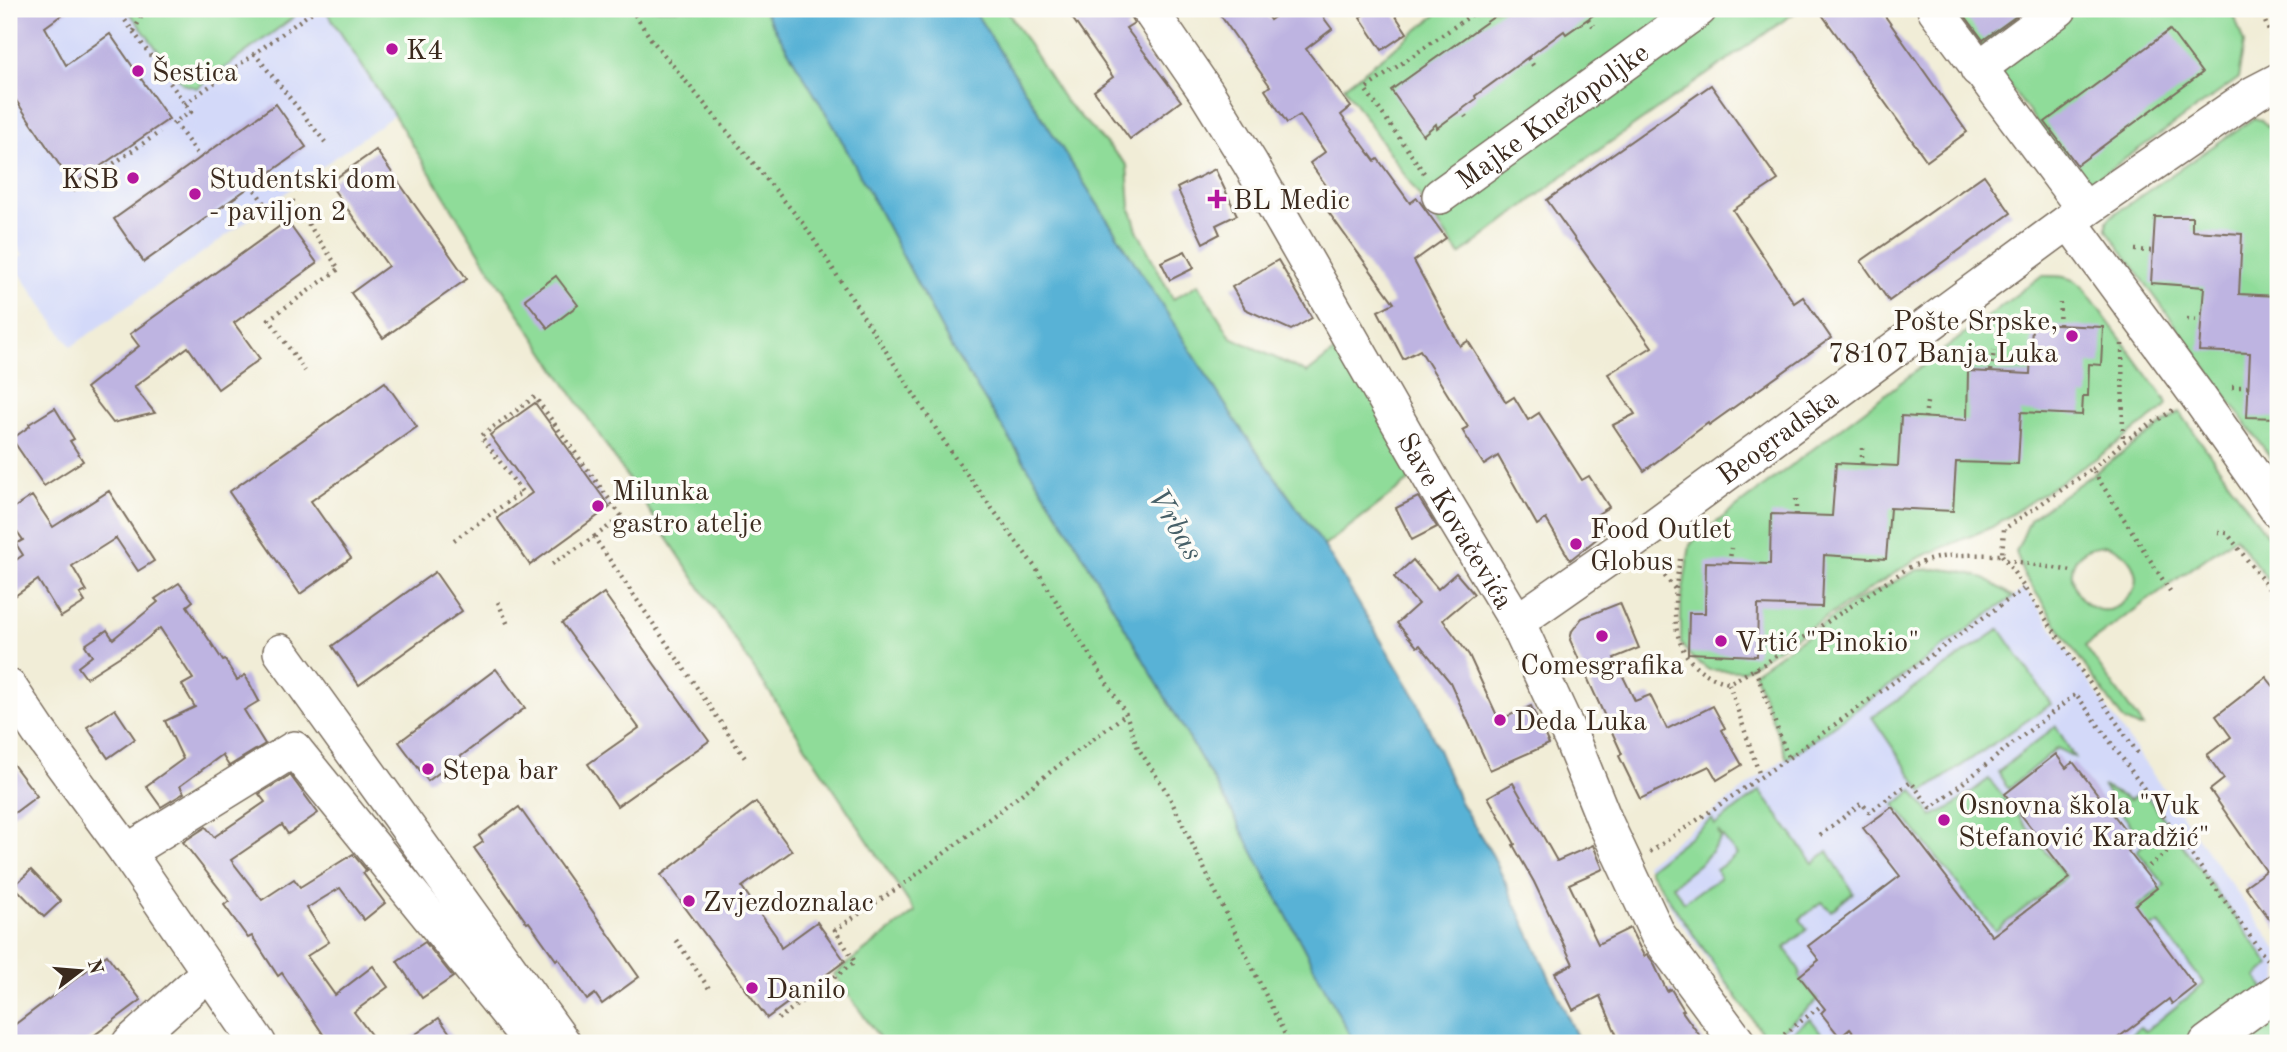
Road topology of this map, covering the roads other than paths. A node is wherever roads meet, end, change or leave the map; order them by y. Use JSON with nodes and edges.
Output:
{"nodes":[{"id":1,"x":1149,"y":9,"type":"edge"},
{"id":2,"x":1699,"y":9,"type":"edge"},
{"id":3,"x":1935,"y":9,"type":"edge"},
{"id":4,"x":2059,"y":9,"type":"edge"},
{"id":5,"x":1978,"y":69,"type":"junction"},
{"id":6,"x":2278,"y":81,"type":"edge"},
{"id":7,"x":1440,"y":197,"type":"road end"},
{"id":8,"x":2077,"y":216,"type":"junction"},
{"id":9,"x":2278,"y":510,"type":"edge"},
{"id":10,"x":1517,"y":622,"type":"junction"},
{"id":11,"x":281,"y":652,"type":"dead end"},
{"id":12,"x":9,"y":687,"type":"edge"},
{"id":13,"x":127,"y":852,"type":"junction"},
{"id":14,"x":209,"y":972,"type":"junction"},
{"id":15,"x":2275,"y":979,"type":"edge"},
{"id":16,"x":130,"y":1043,"type":"edge"},
{"id":17,"x":258,"y":1043,"type":"edge"},
{"id":18,"x":532,"y":1043,"type":"edge"},
{"id":19,"x":563,"y":1043,"type":"edge"},
{"id":20,"x":1738,"y":1043,"type":"edge"},
{"id":21,"x":2207,"y":1043,"type":"edge"}],
"edges":[{"from":1,"to":10,"type":"street","name":"Save Kovačevića"},
{"from":2,"to":7,"type":"street","name":"Majke Knežopoljke"},
{"from":3,"to":5,"type":"street"},
{"from":4,"to":5,"type":"street"},
{"from":5,"to":8,"type":"street"},
{"from":6,"to":8,"type":"street","name":"Beogradska"},
{"from":8,"to":9,"type":"street"},
{"from":8,"to":10,"type":"street","name":"Beogradska"},
{"from":10,"to":20,"type":"street","name":"Save Kovačevića"},
{"from":11,"to":19,"type":"street"},
{"from":12,"to":13,"type":"street"},
{"from":13,"to":14,"type":"street"},
{"from":13,"to":18,"type":"street"},
{"from":14,"to":16,"type":"street"},
{"from":14,"to":17,"type":"street"},
{"from":15,"to":21,"type":"street"}]}
